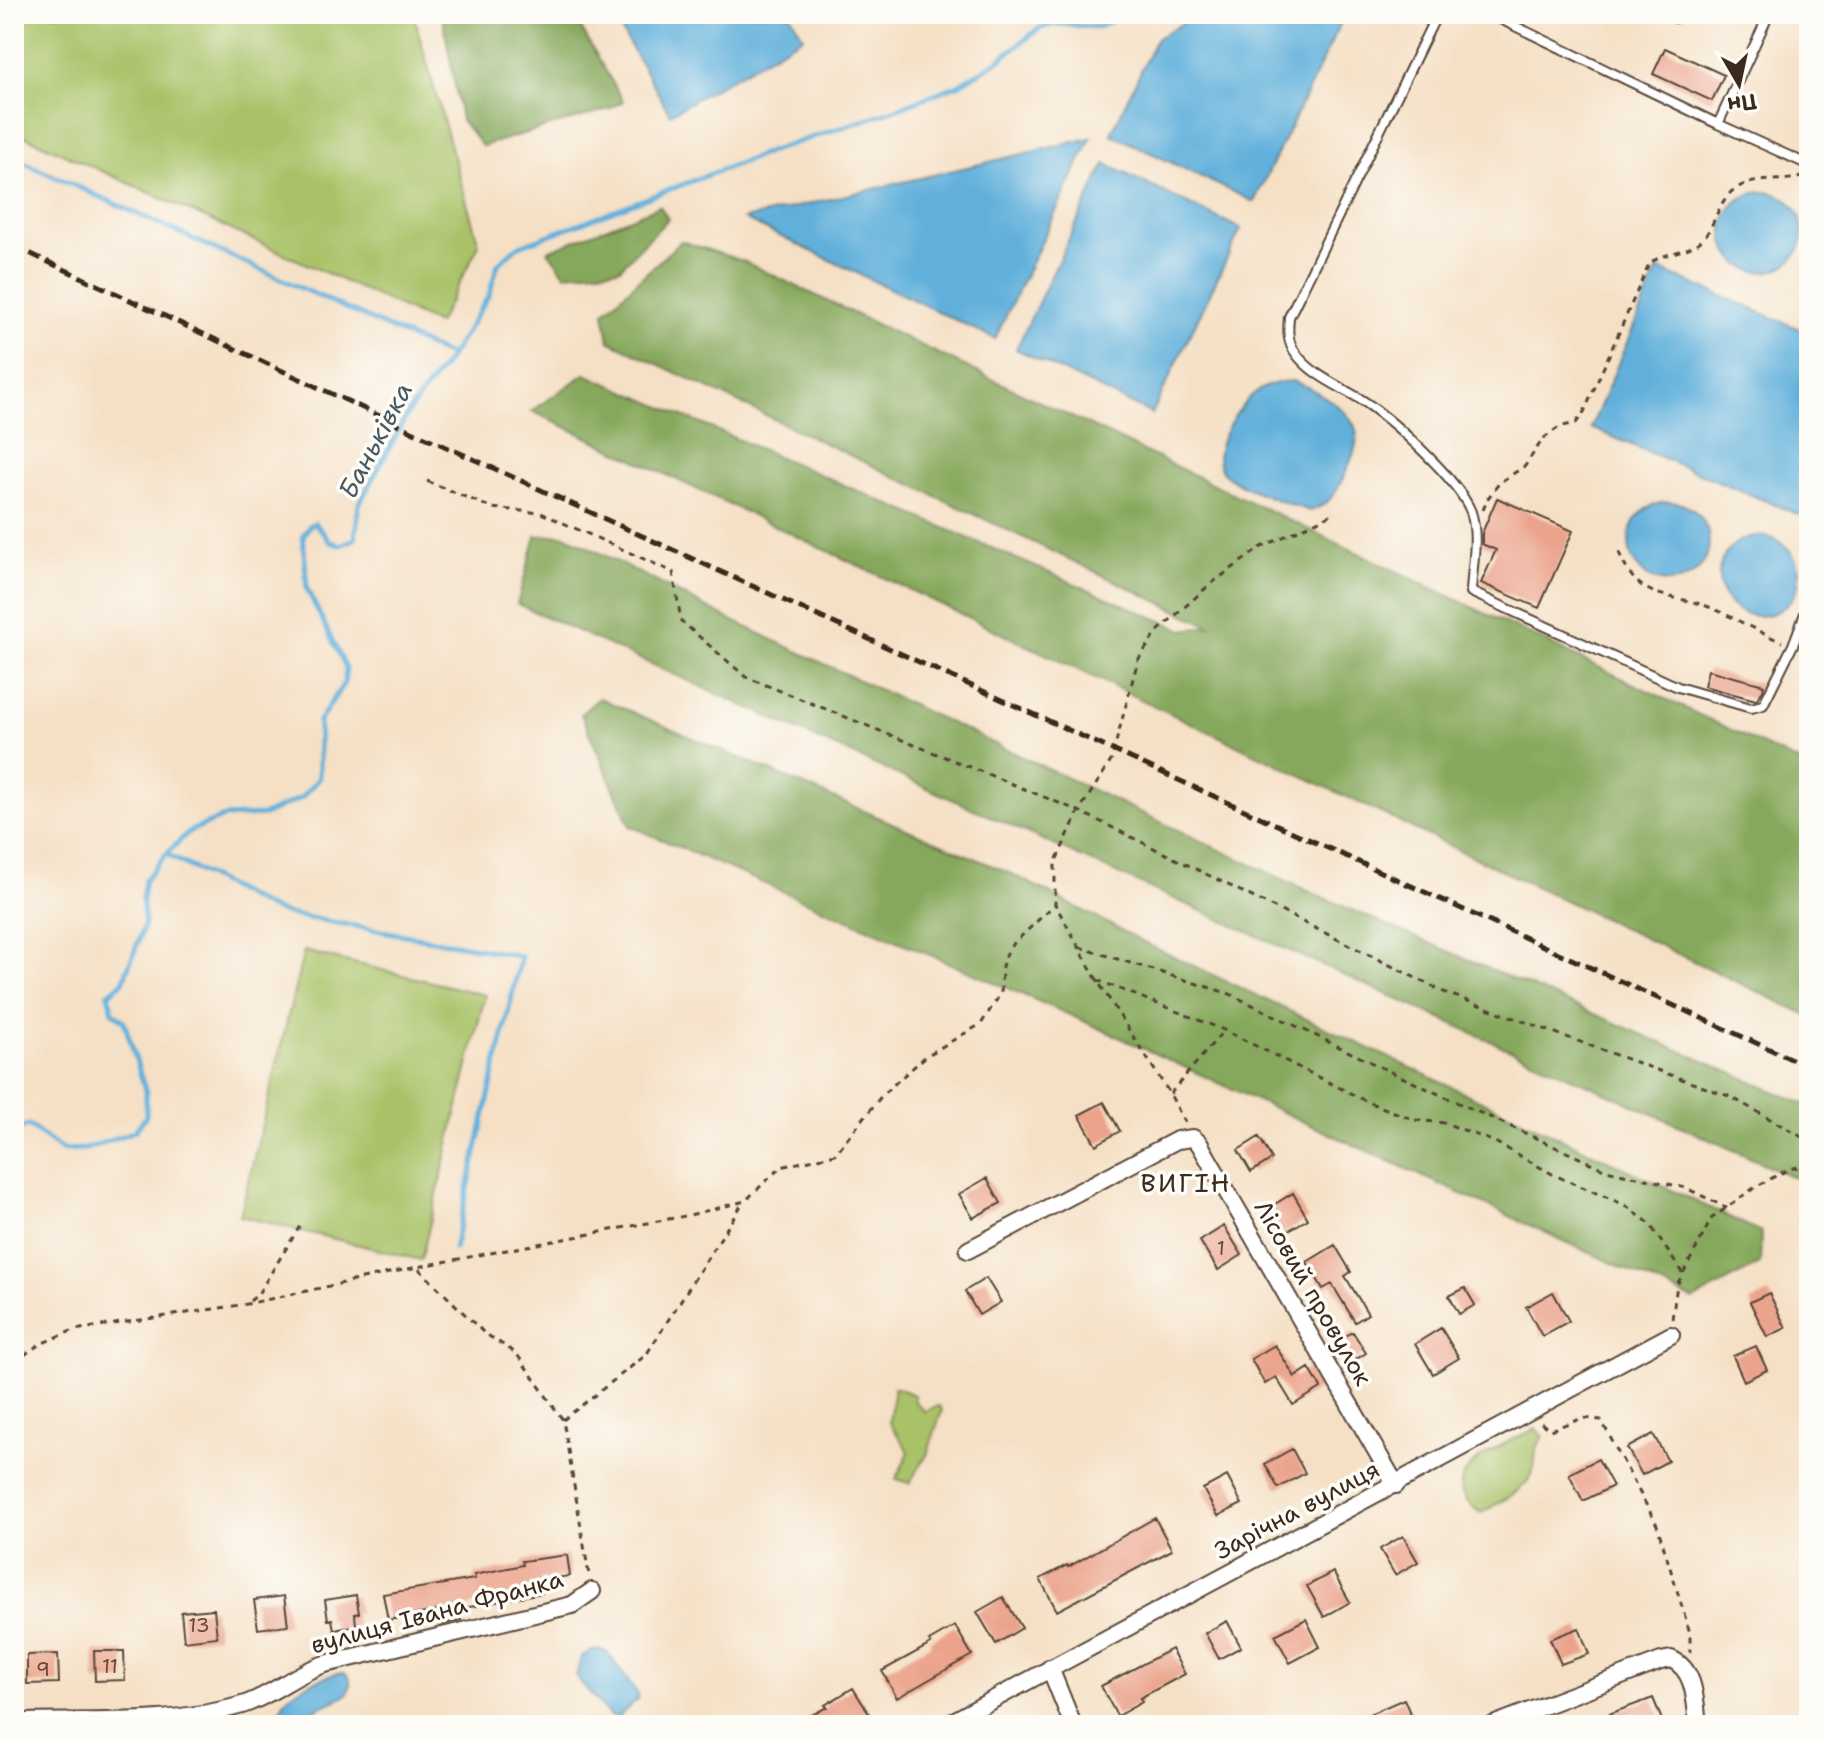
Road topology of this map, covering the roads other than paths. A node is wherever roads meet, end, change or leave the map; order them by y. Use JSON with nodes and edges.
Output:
{"nodes":[{"id":1,"x":1437,"y":14,"type":"edge"},
{"id":2,"x":1490,"y":14,"type":"edge"},
{"id":3,"x":1769,"y":14,"type":"edge"},
{"id":4,"x":1718,"y":124,"type":"junction"},
{"id":5,"x":1809,"y":165,"type":"edge"},
{"id":6,"x":1809,"y":603,"type":"edge"},
{"id":7,"x":968,"y":1250,"type":"dead end"},
{"id":8,"x":1671,"y":1335,"type":"road end"},
{"id":9,"x":1396,"y":1485,"type":"junction"},
{"id":10,"x":592,"y":1591,"type":"road end"},
{"id":11,"x":1050,"y":1668,"type":"junction"},
{"id":12,"x":14,"y":1722,"type":"edge"},
{"id":13,"x":946,"y":1725,"type":"edge"},
{"id":14,"x":1073,"y":1725,"type":"edge"},
{"id":15,"x":1493,"y":1725,"type":"edge"},
{"id":16,"x":1698,"y":1725,"type":"edge"}],
"edges":[{"from":1,"to":6,"type":"lane"},
{"from":2,"to":4,"type":"lane"},
{"from":3,"to":4,"type":"lane"},
{"from":4,"to":5,"type":"lane"},
{"from":7,"to":9,"type":"street","name":"Лісовий провулок"},
{"from":8,"to":9,"type":"street","name":"Зарічна вулиця"},
{"from":9,"to":11,"type":"street","name":"Зарічна вулиця"},
{"from":10,"to":12,"type":"street","name":"вулиця Івана Франка"},
{"from":11,"to":13,"type":"street","name":"Зарічна вулиця"},
{"from":11,"to":14,"type":"street"},
{"from":15,"to":16,"type":"street"}]}
